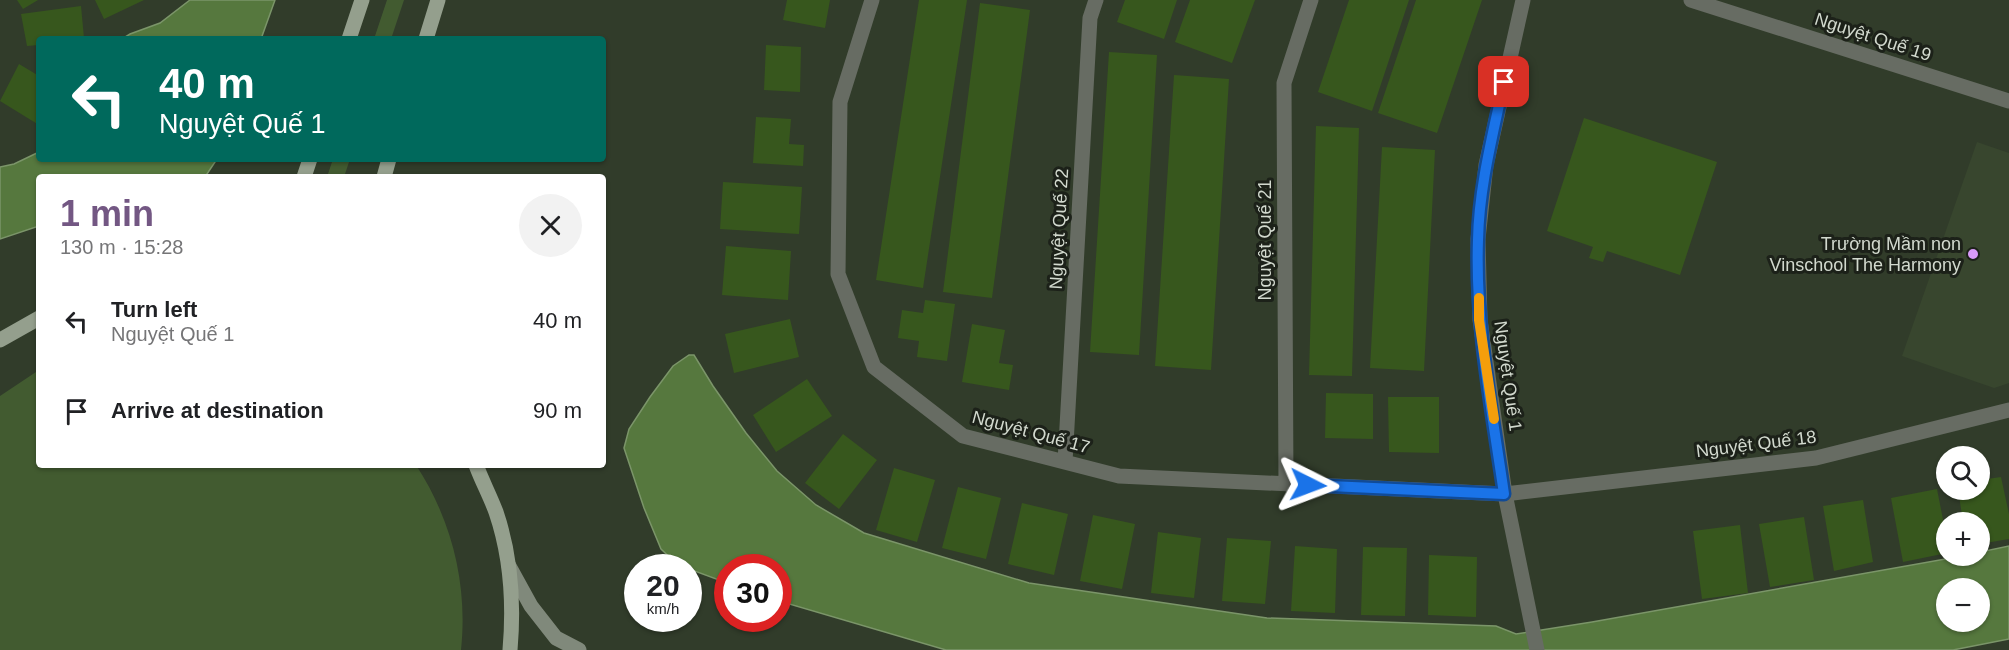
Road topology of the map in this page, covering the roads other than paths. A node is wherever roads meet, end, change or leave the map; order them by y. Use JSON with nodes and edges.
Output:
{"nodes":[{"id":1,"x":362,"y":0,"type":"edge"},
{"id":2,"x":438,"y":0,"type":"edge"},
{"id":3,"x":872,"y":0,"type":"edge"},
{"id":4,"x":1096,"y":0,"type":"edge"},
{"id":5,"x":1311,"y":0,"type":"edge"},
{"id":6,"x":1522,"y":0,"type":"edge"},
{"id":7,"x":1691,"y":0,"type":"edge"},
{"id":8,"x":350,"y":36,"type":"edge"},
{"id":9,"x":427,"y":36,"type":"edge"},
{"id":10,"x":2009,"y":101,"type":"edge"},
{"id":11,"x":36,"y":320,"type":"edge"},
{"id":12,"x":0,"y":340,"type":"edge"},
{"id":13,"x":2009,"y":410,"type":"edge"},
{"id":14,"x":1065,"y":462,"type":"junction"},
{"id":15,"x":477,"y":468,"type":"edge"},
{"id":16,"x":1286,"y":484,"type":"junction"},
{"id":17,"x":1504,"y":494,"type":"junction"},
{"id":18,"x":509,"y":566,"type":"junction"},
{"id":19,"x":510,"y":650,"type":"edge"},
{"id":20,"x":579,"y":650,"type":"edge"},
{"id":21,"x":1537,"y":650,"type":"edge"}],
"edges":[{"from":1,"to":8,"type":"main road"},
{"from":2,"to":9,"type":"main road"},
{"from":3,"to":14,"type":"street","name":"Nguyệt Quế 17"},
{"from":4,"to":14,"type":"street","name":"Nguyệt Quế 22"},
{"from":5,"to":16,"type":"street","name":"Nguyệt Quế 21"},
{"from":6,"to":17,"type":"street","name":"Nguyệt Quế 1"},
{"from":7,"to":10,"type":"street","name":"Nguyệt Quế 19"},
{"from":11,"to":12,"type":"main road"},
{"from":13,"to":17,"type":"street","name":"Nguyệt Quế 18"},
{"from":14,"to":16,"type":"street","name":"Nguyệt Quế 17"},
{"from":15,"to":18,"type":"main road"},
{"from":16,"to":17,"type":"street","name":"Nguyệt Quế 17"},
{"from":17,"to":21,"type":"street","name":"Nguyệt Quế 1"},
{"from":18,"to":19,"type":"main road"},
{"from":18,"to":20,"type":"main road"}]}
